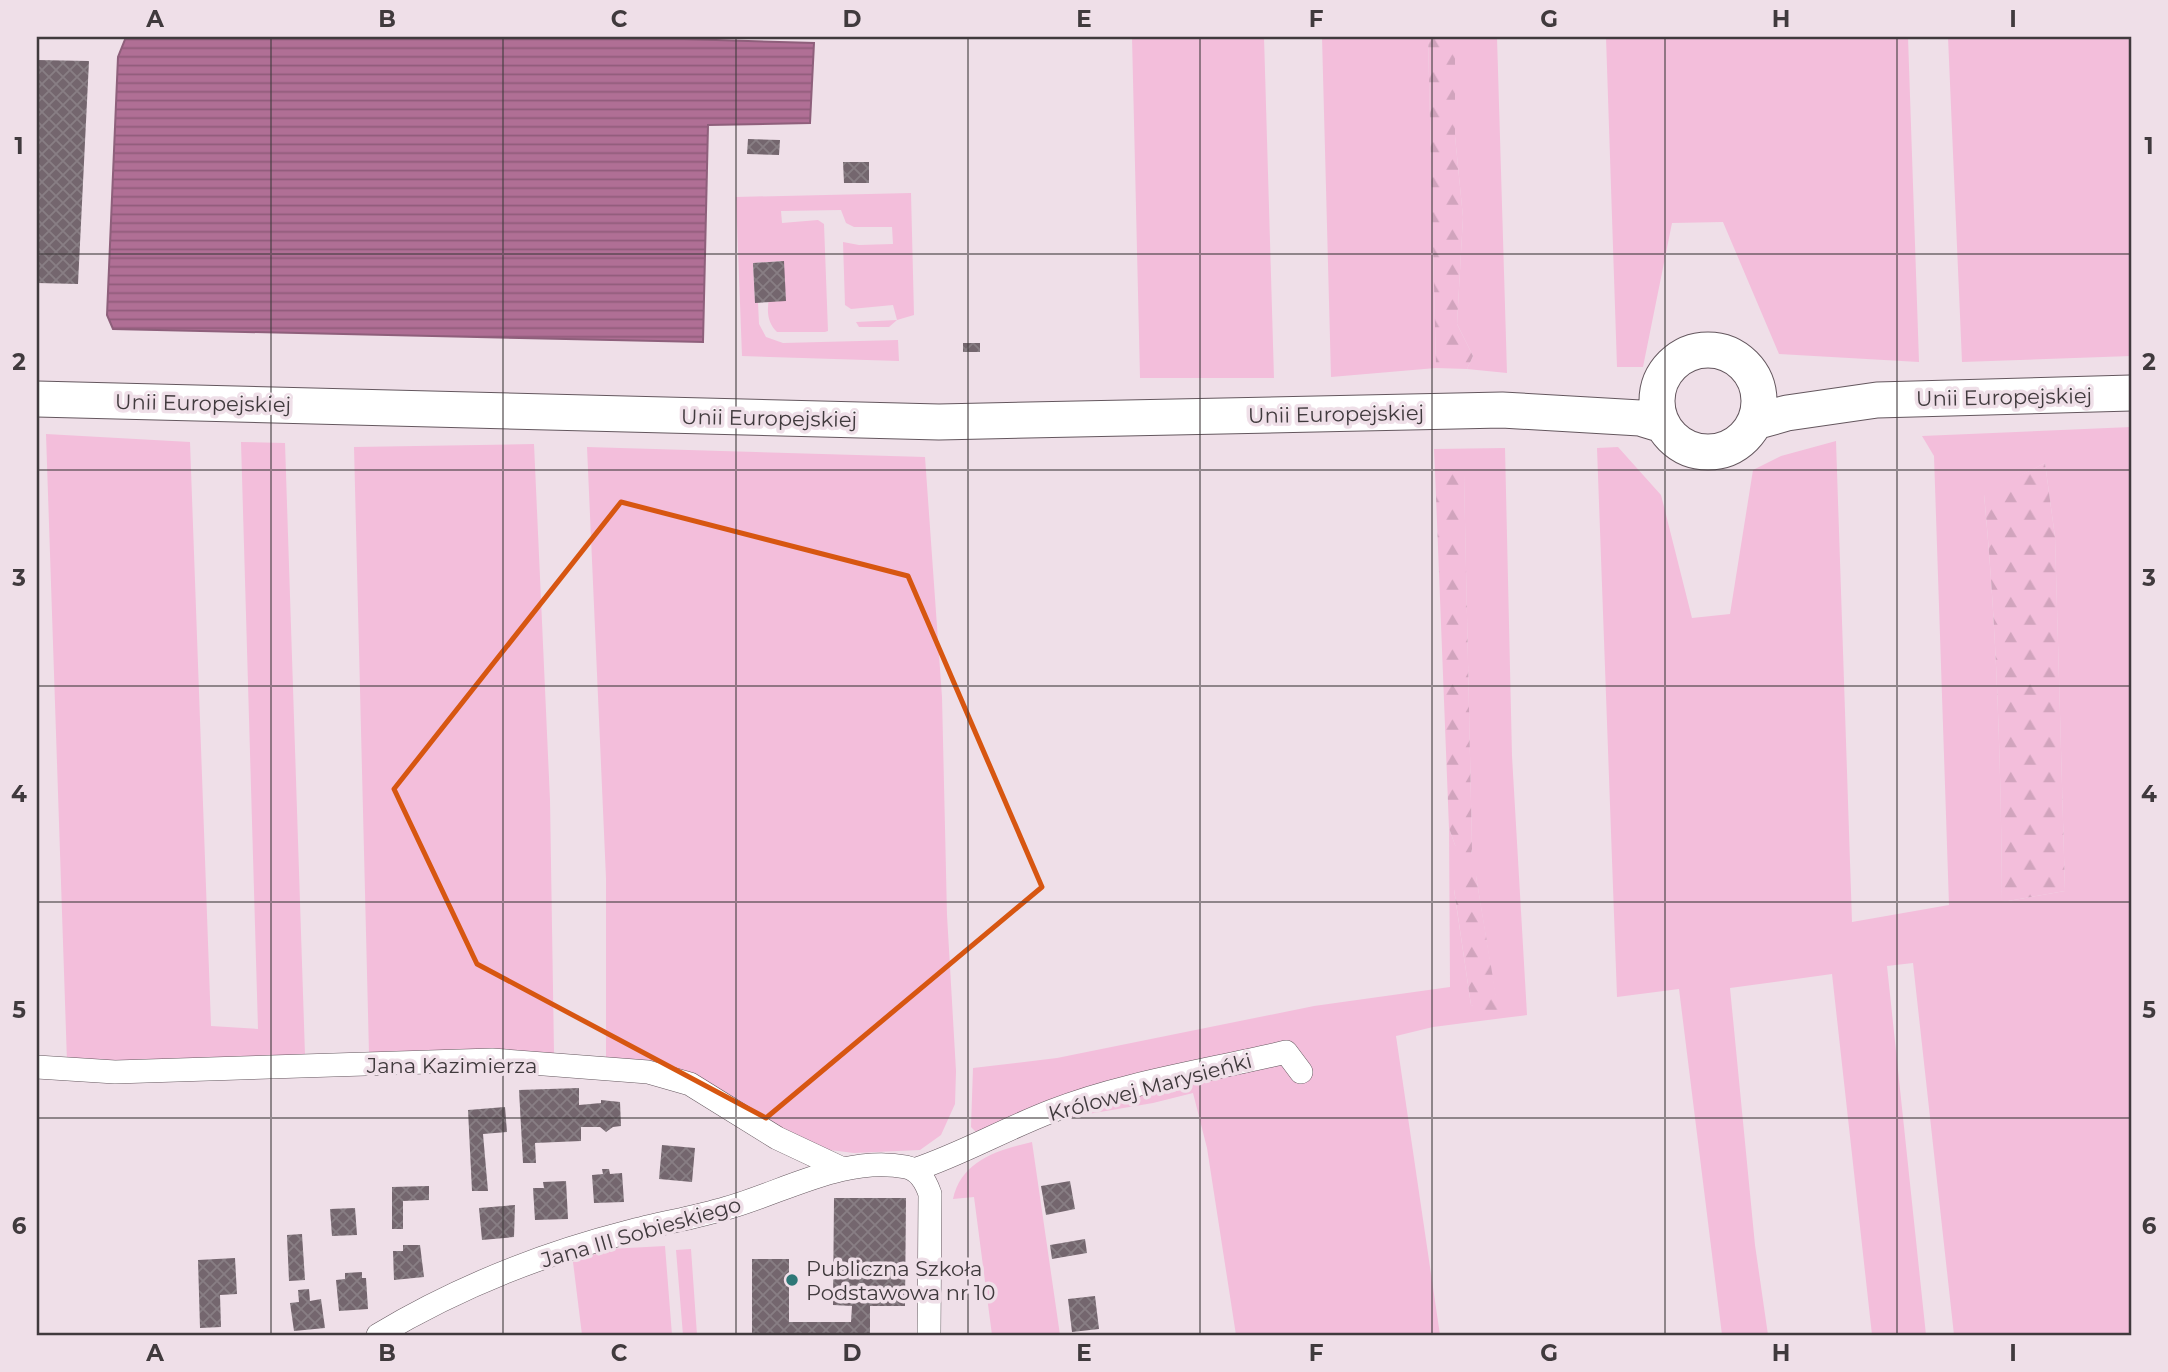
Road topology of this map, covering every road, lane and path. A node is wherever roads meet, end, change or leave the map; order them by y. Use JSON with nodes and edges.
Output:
{"nodes":[{"id":1,"x":1662,"y":378,"type":"junction"},
{"id":2,"x":1757,"y":384,"type":"junction"},
{"id":3,"x":2131,"y":393,"type":"edge"},
{"id":4,"x":37,"y":399,"type":"edge"},
{"id":5,"x":1877,"y":400,"type":"junction"},
{"id":6,"x":1502,"y":410,"type":"junction"},
{"id":7,"x":1755,"y":422,"type":"junction"},
{"id":8,"x":1663,"y":425,"type":"junction"},
{"id":9,"x":37,"y":1067,"type":"edge"},
{"id":10,"x":1301,"y":1072,"type":"dead end"},
{"id":11,"x":843,"y":1169,"type":"junction"},
{"id":12,"x":914,"y":1170,"type":"junction"},
{"id":13,"x":378,"y":1335,"type":"edge"},
{"id":14,"x":929,"y":1335,"type":"edge"}],
"edges":[{"from":1,"to":2,"type":"main road"},
{"from":1,"to":6,"type":"main road","name":"Unii Europejskiej"},
{"from":1,"to":8,"type":"main road"},
{"from":2,"to":5,"type":"main road","name":"Unii Europejskiej"},
{"from":2,"to":7,"type":"main road"},
{"from":3,"to":5,"type":"main road","name":"Unii Europejskiej"},
{"from":4,"to":6,"type":"main road","name":"Unii Europejskiej"},
{"from":5,"to":7,"type":"main road","name":"Unii Europejskiej"},
{"from":6,"to":8,"type":"main road","name":"Unii Europejskiej"},
{"from":7,"to":8,"type":"main road"},
{"from":9,"to":11,"type":"street","name":"Jana Kazimierza"},
{"from":10,"to":12,"type":"street","name":"Królowej Marysieńki"},
{"from":11,"to":12,"type":"street","name":"Jana III Sobieskiego"},
{"from":11,"to":13,"type":"street","name":"Jana III Sobieskiego"},
{"from":12,"to":14,"type":"street"}]}
